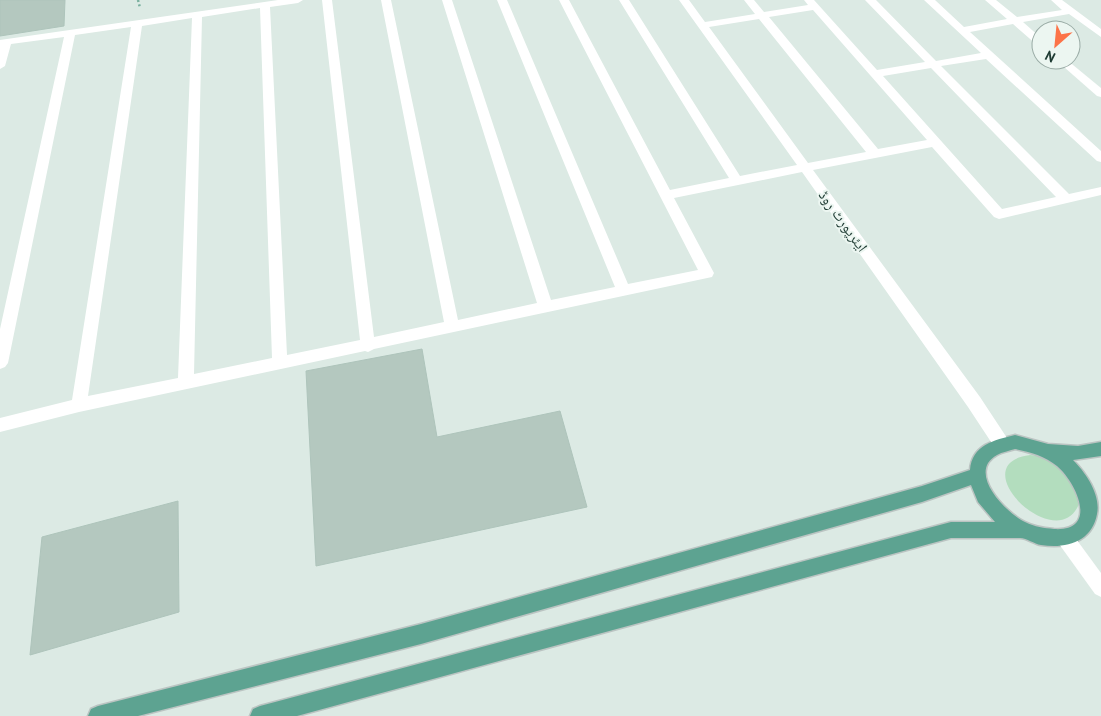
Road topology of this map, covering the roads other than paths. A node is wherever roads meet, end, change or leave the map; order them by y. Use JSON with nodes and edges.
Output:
{"nodes":[{"id":1,"x":298,"y":0,"type":"edge"},
{"id":2,"x":327,"y":0,"type":"edge"},
{"id":3,"x":386,"y":0,"type":"edge"},
{"id":4,"x":447,"y":0,"type":"edge"},
{"id":5,"x":502,"y":0,"type":"edge"},
{"id":6,"x":564,"y":0,"type":"edge"},
{"id":7,"x":624,"y":0,"type":"edge"},
{"id":8,"x":684,"y":0,"type":"edge"},
{"id":9,"x":749,"y":0,"type":"edge"},
{"id":10,"x":870,"y":0,"type":"edge"},
{"id":11,"x":929,"y":0,"type":"edge"},
{"id":12,"x":990,"y":0,"type":"edge"},
{"id":13,"x":1056,"y":0,"type":"edge"},
{"id":14,"x":812,"y":4,"type":"edge"},
{"id":15,"x":230,"y":5,"type":"edge"},
{"id":16,"x":265,"y":5,"type":"junction"},
{"id":17,"x":1071,"y":11,"type":"junction"},
{"id":18,"x":197,"y":15,"type":"junction"},
{"id":19,"x":762,"y":16,"type":"junction"},
{"id":20,"x":1014,"y":21,"type":"junction"},
{"id":21,"x":137,"y":23,"type":"junction"},
{"id":22,"x":702,"y":25,"type":"junction"},
{"id":23,"x":962,"y":30,"type":"junction"},
{"id":24,"x":70,"y":33,"type":"junction"},
{"id":25,"x":1100,"y":33,"type":"edge"},
{"id":26,"x":1031,"y":35,"type":"edge"},
{"id":27,"x":4,"y":43,"type":"edge"},
{"id":28,"x":989,"y":55,"type":"junction"},
{"id":29,"x":933,"y":64,"type":"junction"},
{"id":30,"x":0,"y":66,"type":"edge"},
{"id":31,"x":1073,"y":70,"type":"edge"},
{"id":32,"x":875,"y":74,"type":"junction"},
{"id":33,"x":1101,"y":94,"type":"edge"},
{"id":34,"x":936,"y":142,"type":"junction"},
{"id":35,"x":874,"y":153,"type":"junction"},
{"id":36,"x":1101,"y":158,"type":"edge"},
{"id":37,"x":804,"y":167,"type":"junction"},
{"id":38,"x":736,"y":180,"type":"junction"},
{"id":39,"x":1101,"y":191,"type":"edge"},
{"id":40,"x":666,"y":196,"type":"junction"},
{"id":41,"x":1066,"y":199,"type":"junction"},
{"id":42,"x":623,"y":290,"type":"junction"},
{"id":43,"x":546,"y":308,"type":"junction"},
{"id":44,"x":452,"y":326,"type":"junction"},
{"id":45,"x":368,"y":346,"type":"junction"},
{"id":46,"x":280,"y":362,"type":"junction"},
{"id":47,"x":0,"y":363,"type":"edge"},
{"id":48,"x":186,"y":382,"type":"junction"},
{"id":49,"x":79,"y":405,"type":"junction"},
{"id":50,"x":0,"y":425,"type":"edge"},
{"id":51,"x":1001,"y":443,"type":"junction"},
{"id":52,"x":1101,"y":448,"type":"edge"},
{"id":53,"x":1048,"y":451,"type":"junction"},
{"id":54,"x":977,"y":476,"type":"junction"},
{"id":55,"x":1095,"y":508,"type":"edge"},
{"id":56,"x":1018,"y":530,"type":"junction"},
{"id":57,"x":1065,"y":538,"type":"junction"},
{"id":58,"x":1101,"y":588,"type":"edge"},
{"id":59,"x":98,"y":716,"type":"edge"},
{"id":60,"x":260,"y":716,"type":"edge"}],
"edges":[{"from":1,"to":16,"type":"street"},
{"from":2,"to":45,"type":"street"},
{"from":3,"to":44,"type":"street"},
{"from":4,"to":43,"type":"street"},
{"from":5,"to":42,"type":"street"},
{"from":6,"to":40,"type":"street"},
{"from":7,"to":38,"type":"street"},
{"from":8,"to":22,"type":"street","name":"ایئرپورٹ روڈ"},
{"from":9,"to":19,"type":"street"},
{"from":10,"to":29,"type":"street"},
{"from":11,"to":23,"type":"street"},
{"from":12,"to":20,"type":"street"},
{"from":13,"to":17,"type":"street"},
{"from":14,"to":19,"type":"street"},
{"from":14,"to":32,"type":"street"},
{"from":15,"to":16,"type":"street"},
{"from":15,"to":18,"type":"street"},
{"from":16,"to":46,"type":"street"},
{"from":17,"to":20,"type":"street"},
{"from":17,"to":25,"type":"street"},
{"from":18,"to":21,"type":"street"},
{"from":18,"to":48,"type":"street"},
{"from":19,"to":22,"type":"street"},
{"from":19,"to":35,"type":"street"},
{"from":20,"to":23,"type":"street"},
{"from":20,"to":26,"type":"street"},
{"from":21,"to":24,"type":"street"},
{"from":21,"to":49,"type":"street"},
{"from":22,"to":37,"type":"street","name":"ایئرپورٹ روڈ"},
{"from":23,"to":28,"type":"street"},
{"from":24,"to":27,"type":"street"},
{"from":24,"to":47,"type":"street"},
{"from":27,"to":30,"type":"street"},
{"from":28,"to":29,"type":"street"},
{"from":28,"to":36,"type":"street"},
{"from":29,"to":32,"type":"street"},
{"from":29,"to":41,"type":"street"},
{"from":31,"to":33,"type":"street"},
{"from":32,"to":34,"type":"street"},
{"from":34,"to":35,"type":"street"},
{"from":34,"to":41,"type":"street"},
{"from":35,"to":37,"type":"street"},
{"from":37,"to":38,"type":"street"},
{"from":37,"to":51,"type":"street","name":"ایئرپورٹ روڈ"},
{"from":38,"to":40,"type":"street"},
{"from":39,"to":41,"type":"street"},
{"from":40,"to":42,"type":"street"},
{"from":42,"to":43,"type":"street"},
{"from":43,"to":44,"type":"street"},
{"from":44,"to":45,"type":"street"},
{"from":45,"to":46,"type":"street"},
{"from":46,"to":48,"type":"street"},
{"from":48,"to":49,"type":"street"},
{"from":49,"to":50,"type":"street"},
{"from":51,"to":53,"type":"main road"},
{"from":51,"to":54,"type":"main road"},
{"from":52,"to":53,"type":"main road"},
{"from":53,"to":55,"type":"main road"},
{"from":54,"to":56,"type":"main road"},
{"from":54,"to":59,"type":"main road"},
{"from":55,"to":57,"type":"main road"},
{"from":56,"to":57,"type":"main road"},
{"from":56,"to":60,"type":"main road"},
{"from":57,"to":58,"type":"street"}]}
